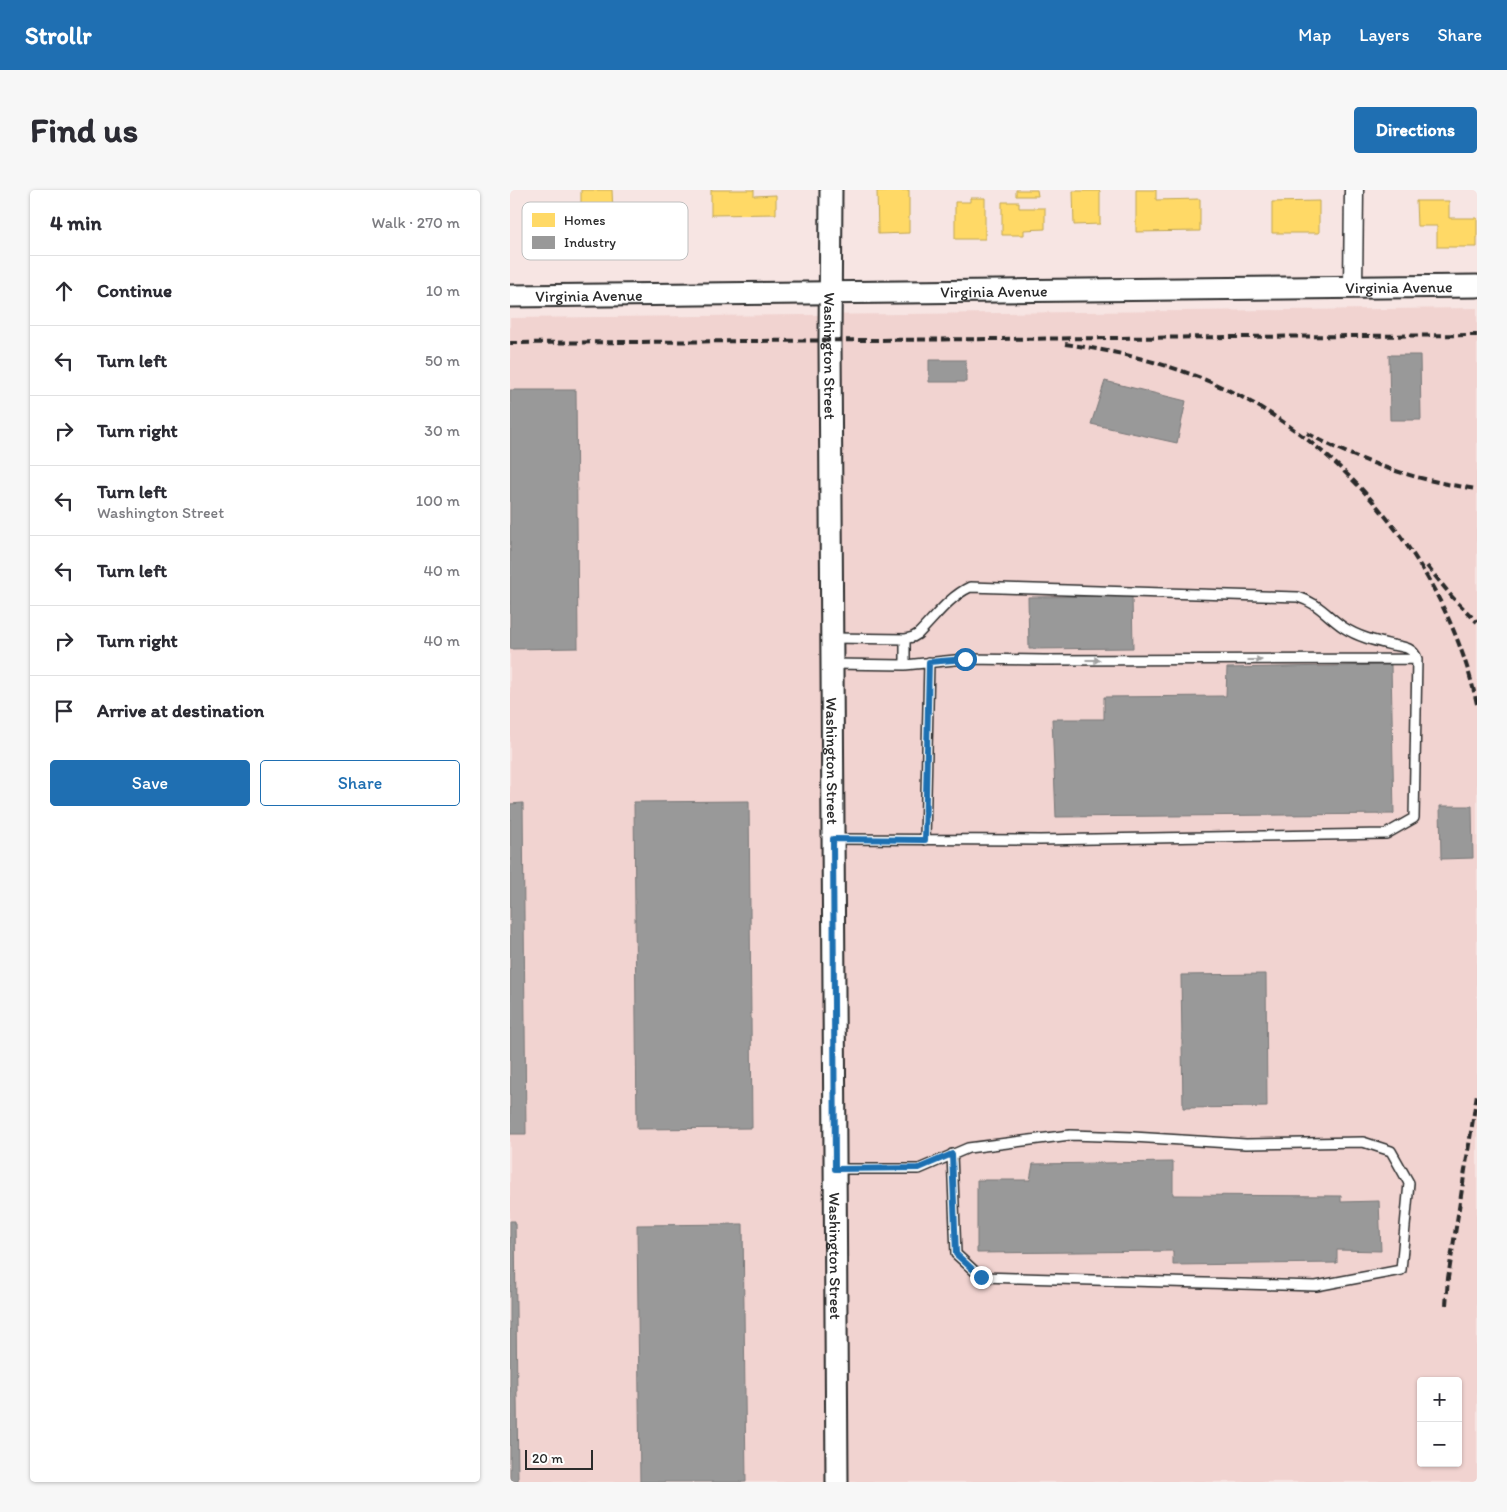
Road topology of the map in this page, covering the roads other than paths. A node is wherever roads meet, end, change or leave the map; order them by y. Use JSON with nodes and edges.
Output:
{"nodes":[{"id":1,"x":831,"y":190,"type":"edge"},
{"id":2,"x":1354,"y":190,"type":"edge"},
{"id":3,"x":1477,"y":286,"type":"edge"},
{"id":4,"x":1353,"y":288,"type":"junction"},
{"id":5,"x":830,"y":294,"type":"junction"},
{"id":6,"x":510,"y":296,"type":"edge"},
{"id":7,"x":832,"y":638,"type":"junction"},
{"id":8,"x":905,"y":639,"type":"junction"},
{"id":9,"x":1417,"y":659,"type":"junction"},
{"id":10,"x":929,"y":662,"type":"junction"},
{"id":11,"x":832,"y":664,"type":"junction"},
{"id":12,"x":905,"y":665,"type":"junction"},
{"id":13,"x":833,"y":839,"type":"junction"},
{"id":14,"x":925,"y":840,"type":"junction"},
{"id":15,"x":952,"y":1154,"type":"junction"},
{"id":16,"x":835,"y":1169,"type":"junction"},
{"id":17,"x":837,"y":1482,"type":"edge"}],
"edges":[{"from":1,"to":5,"type":"street","name":"Washington Street"},
{"from":2,"to":4,"type":"street"},
{"from":3,"to":4,"type":"street","name":"Virginia Avenue"},
{"from":4,"to":5,"type":"street","name":"Virginia Avenue"},
{"from":5,"to":6,"type":"street","name":"Virginia Avenue"},
{"from":5,"to":7,"type":"street","name":"Washington Street"},
{"from":7,"to":8,"type":"lane"},
{"from":7,"to":11,"type":"street","name":"Washington Street"},
{"from":8,"to":9,"type":"lane"},
{"from":8,"to":12,"type":"lane"},
{"from":10,"to":9,"type":"lane","one_way":true},
{"from":9,"to":14,"type":"lane"},
{"from":10,"to":12,"type":"lane"},
{"from":10,"to":14,"type":"lane"},
{"from":11,"to":12,"type":"lane"},
{"from":11,"to":13,"type":"street","name":"Washington Street"},
{"from":13,"to":14,"type":"lane"},
{"from":13,"to":16,"type":"street","name":"Washington Street"},
{"from":15,"to":15,"type":"lane"},
{"from":15,"to":16,"type":"lane"},
{"from":16,"to":17,"type":"street","name":"Washington Street"}]}
